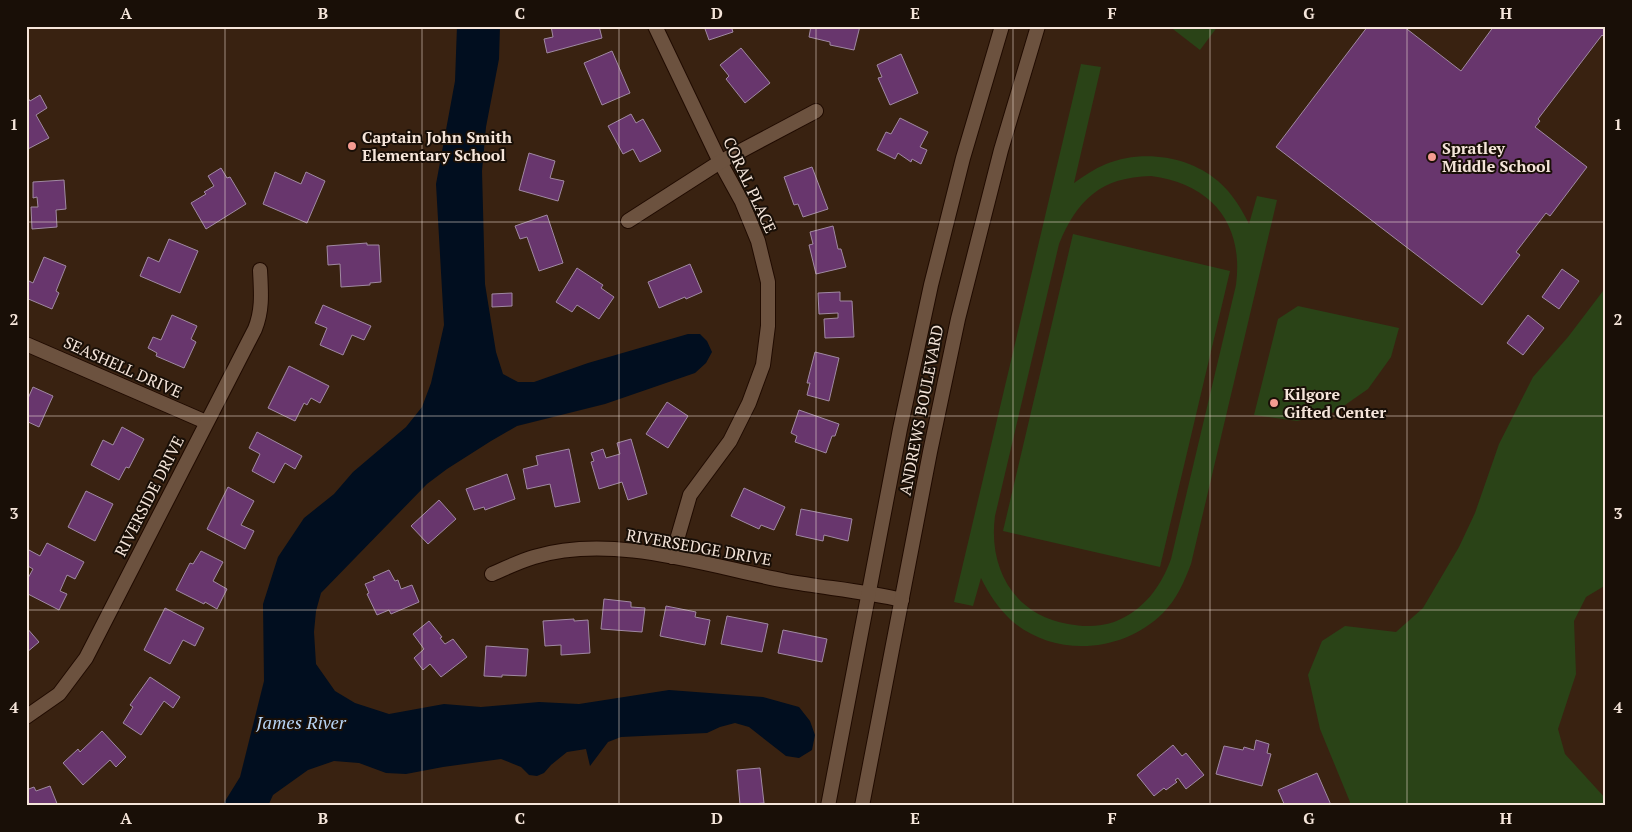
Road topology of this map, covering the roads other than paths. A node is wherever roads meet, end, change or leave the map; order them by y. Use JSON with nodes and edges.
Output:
{"nodes":[{"id":1,"x":655,"y":26,"type":"edge"},
{"id":2,"x":1002,"y":26,"type":"edge"},
{"id":3,"x":1038,"y":26,"type":"edge"},
{"id":4,"x":816,"y":111,"type":"dead end"},
{"id":5,"x":720,"y":162,"type":"junction"},
{"id":6,"x":628,"y":221,"type":"dead end"},
{"id":7,"x":260,"y":270,"type":"dead end"},
{"id":8,"x":26,"y":344,"type":"edge"},
{"id":9,"x":206,"y":422,"type":"junction"},
{"id":10,"x":672,"y":557,"type":"junction"},
{"id":11,"x":492,"y":574,"type":"dead end"},
{"id":12,"x":869,"y":592,"type":"junction"},
{"id":13,"x":902,"y":600,"type":"junction"},
{"id":14,"x":26,"y":717,"type":"edge"},
{"id":15,"x":828,"y":806,"type":"edge"},
{"id":16,"x":862,"y":806,"type":"edge"}],
"edges":[{"from":1,"to":5,"type":"street","name":"CORAL PLACE"},
{"from":2,"to":12,"type":"street","name":"ANDREWS BOULEVARD"},
{"from":3,"to":13,"type":"street","name":"ANDREWS BOULEVARD"},
{"from":4,"to":5,"type":"street"},
{"from":5,"to":6,"type":"street"},
{"from":5,"to":10,"type":"street","name":"CORAL PLACE"},
{"from":7,"to":9,"type":"street","name":"RIVERSIDE DRIVE"},
{"from":8,"to":9,"type":"street","name":"SEASHELL DRIVE"},
{"from":9,"to":14,"type":"street","name":"RIVERSIDE DRIVE"},
{"from":10,"to":11,"type":"street","name":"RIVERSEDGE DRIVE"},
{"from":10,"to":12,"type":"street","name":"RIVERSEDGE DRIVE"},
{"from":12,"to":13,"type":"street","name":"RIVERSEDGE DRIVE"},
{"from":12,"to":15,"type":"street","name":"ANDREWS BOULEVARD"},
{"from":13,"to":16,"type":"street","name":"ANDREWS BOULEVARD"}]}
